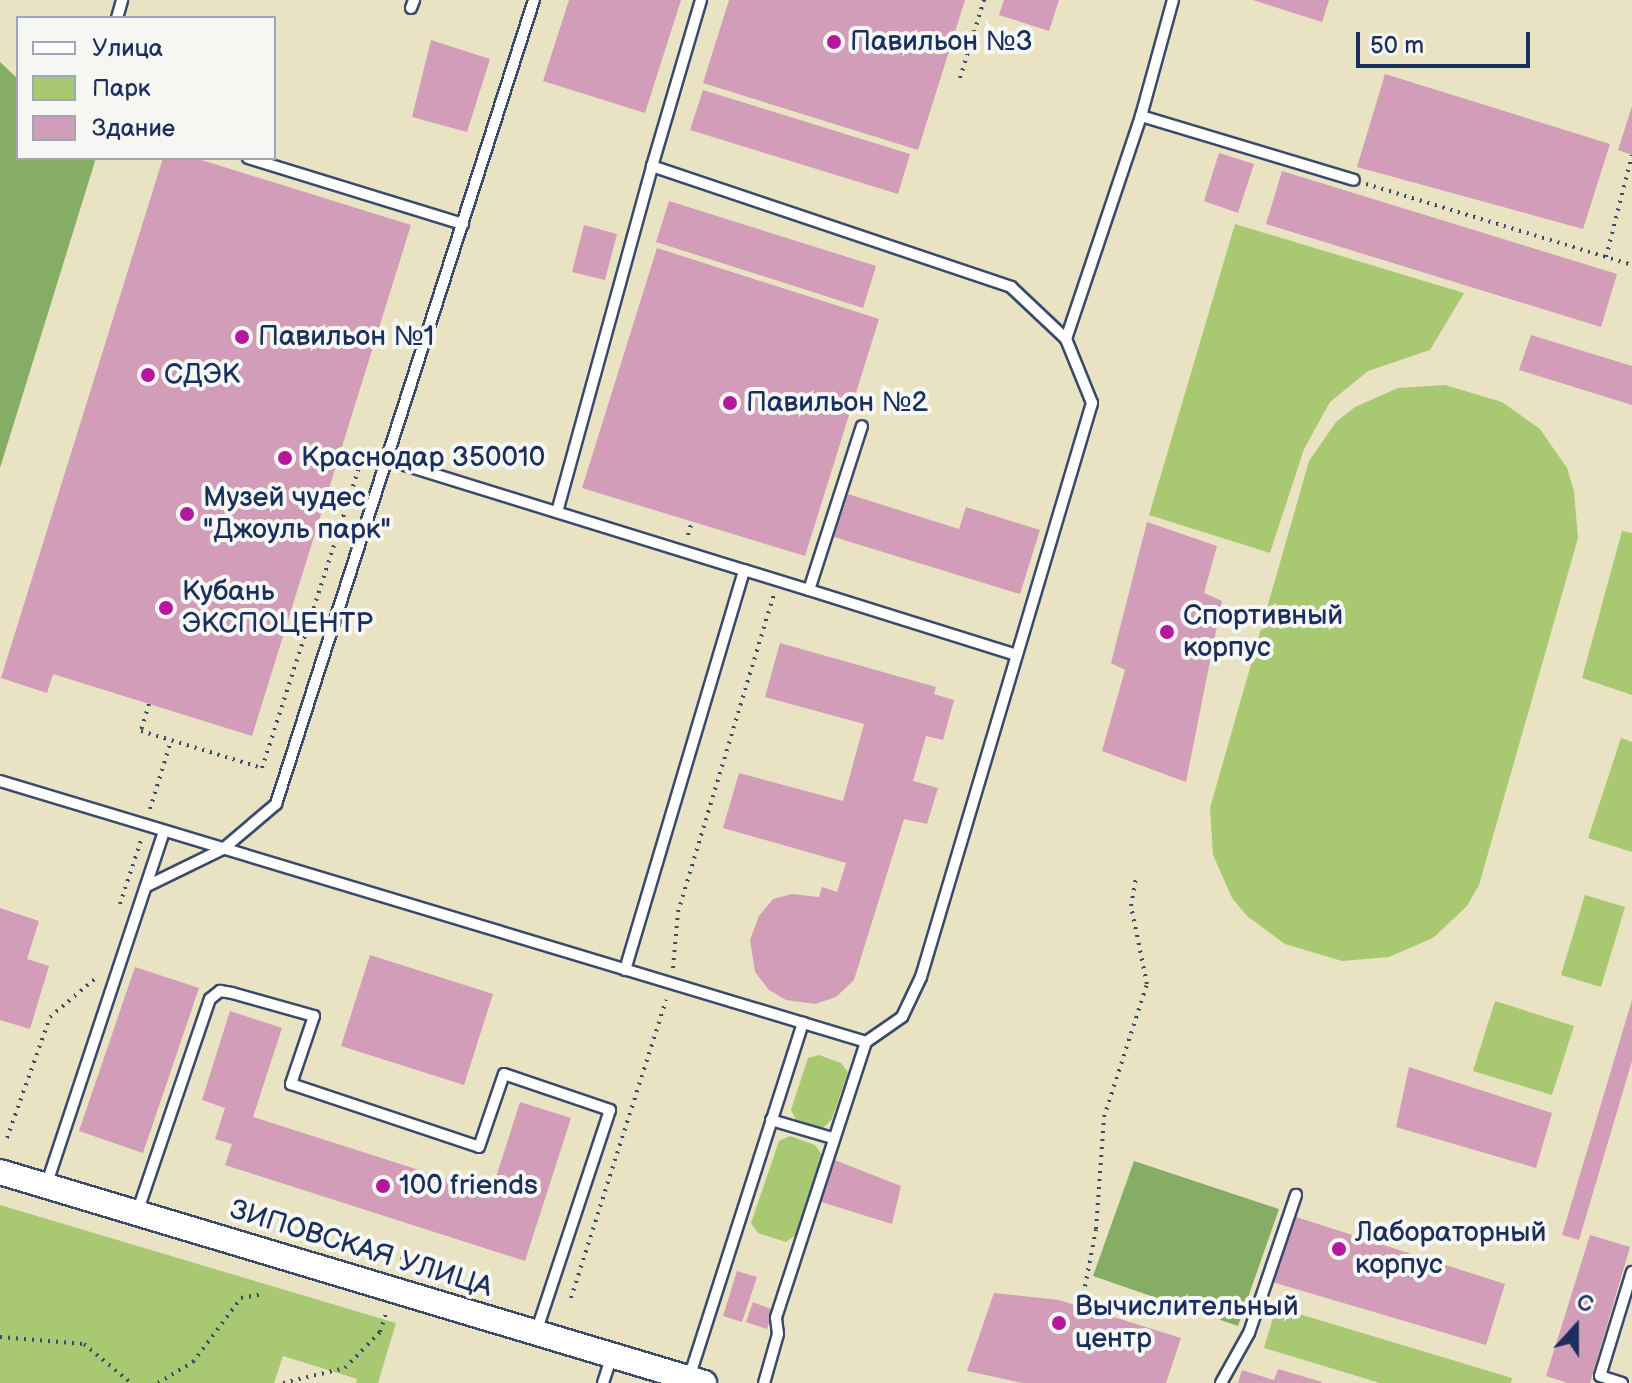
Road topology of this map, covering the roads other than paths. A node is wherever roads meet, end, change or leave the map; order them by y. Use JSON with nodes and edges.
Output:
{"nodes":[{"id":1,"x":534,"y":0,"type":"edge"},
{"id":2,"x":701,"y":0,"type":"edge"},
{"id":3,"x":1173,"y":0,"type":"edge"},
{"id":4,"x":1141,"y":116,"type":"junction"},
{"id":5,"x":255,"y":160,"type":"edge"},
{"id":6,"x":652,"y":166,"type":"junction"},
{"id":7,"x":1354,"y":180,"type":"road end"},
{"id":8,"x":463,"y":224,"type":"junction"},
{"id":9,"x":1066,"y":339,"type":"junction"},
{"id":10,"x":862,"y":426,"type":"dead end"},
{"id":11,"x":390,"y":454,"type":"junction"},
{"id":12,"x":557,"y":512,"type":"junction"},
{"id":13,"x":744,"y":570,"type":"junction"},
{"id":14,"x":809,"y":590,"type":"junction"},
{"id":15,"x":1016,"y":655,"type":"junction"},
{"id":16,"x":0,"y":781,"type":"edge"},
{"id":17,"x":164,"y":832,"type":"junction"},
{"id":18,"x":223,"y":849,"type":"junction"},
{"id":19,"x":147,"y":886,"type":"junction"},
{"id":20,"x":625,"y":970,"type":"junction"},
{"id":21,"x":803,"y":1023,"type":"junction"},
{"id":22,"x":866,"y":1042,"type":"junction"},
{"id":23,"x":771,"y":1120,"type":"junction"},
{"id":24,"x":832,"y":1138,"type":"junction"},
{"id":25,"x":0,"y":1172,"type":"edge"},
{"id":26,"x":46,"y":1186,"type":"junction"},
{"id":27,"x":1296,"y":1195,"type":"dead end"},
{"id":28,"x":137,"y":1213,"type":"junction"},
{"id":29,"x":1632,"y":1272,"type":"edge"},
{"id":30,"x":536,"y":1333,"type":"junction"},
{"id":31,"x":612,"y":1356,"type":"junction"},
{"id":32,"x":696,"y":1381,"type":"edge"},
{"id":33,"x":603,"y":1383,"type":"edge"},
{"id":34,"x":764,"y":1383,"type":"edge"},
{"id":35,"x":1221,"y":1383,"type":"edge"},
{"id":36,"x":1622,"y":1383,"type":"edge"}],
"edges":[{"from":1,"to":8,"type":"lane"},
{"from":2,"to":6,"type":"lane"},
{"from":3,"to":4,"type":"lane"},
{"from":4,"to":7,"type":"lane"},
{"from":4,"to":9,"type":"lane"},
{"from":5,"to":8,"type":"lane"},
{"from":6,"to":9,"type":"lane"},
{"from":6,"to":12,"type":"lane"},
{"from":8,"to":11,"type":"lane"},
{"from":9,"to":15,"type":"lane"},
{"from":10,"to":14,"type":"lane"},
{"from":11,"to":12,"type":"lane"},
{"from":11,"to":18,"type":"lane"},
{"from":12,"to":13,"type":"lane"},
{"from":13,"to":14,"type":"lane"},
{"from":13,"to":20,"type":"lane"},
{"from":14,"to":15,"type":"lane"},
{"from":15,"to":22,"type":"lane"},
{"from":16,"to":17,"type":"lane"},
{"from":17,"to":18,"type":"lane"},
{"from":17,"to":19,"type":"lane"},
{"from":18,"to":19,"type":"lane"},
{"from":18,"to":20,"type":"lane"},
{"from":19,"to":26,"type":"lane"},
{"from":20,"to":21,"type":"lane"},
{"from":21,"to":22,"type":"lane"},
{"from":21,"to":23,"type":"lane"},
{"from":22,"to":24,"type":"lane"},
{"from":23,"to":24,"type":"lane"},
{"from":23,"to":32,"type":"lane"},
{"from":24,"to":34,"type":"lane"},
{"from":25,"to":26,"type":"street","name":"ЗИПОВСКАЯ УЛИЦА"},
{"from":26,"to":28,"type":"street","name":"ЗИПОВСКАЯ УЛИЦА"},
{"from":27,"to":35,"type":"lane"},
{"from":28,"to":30,"type":"street","name":"ЗИПОВСКАЯ УЛИЦА"},
{"from":28,"to":30,"type":"lane"},
{"from":29,"to":36,"type":"lane"},
{"from":30,"to":31,"type":"street","name":"ЗИПОВСКАЯ УЛИЦА"},
{"from":31,"to":32,"type":"street","name":"ЗИПОВСКАЯ УЛИЦА"},
{"from":31,"to":33,"type":"lane"}]}
